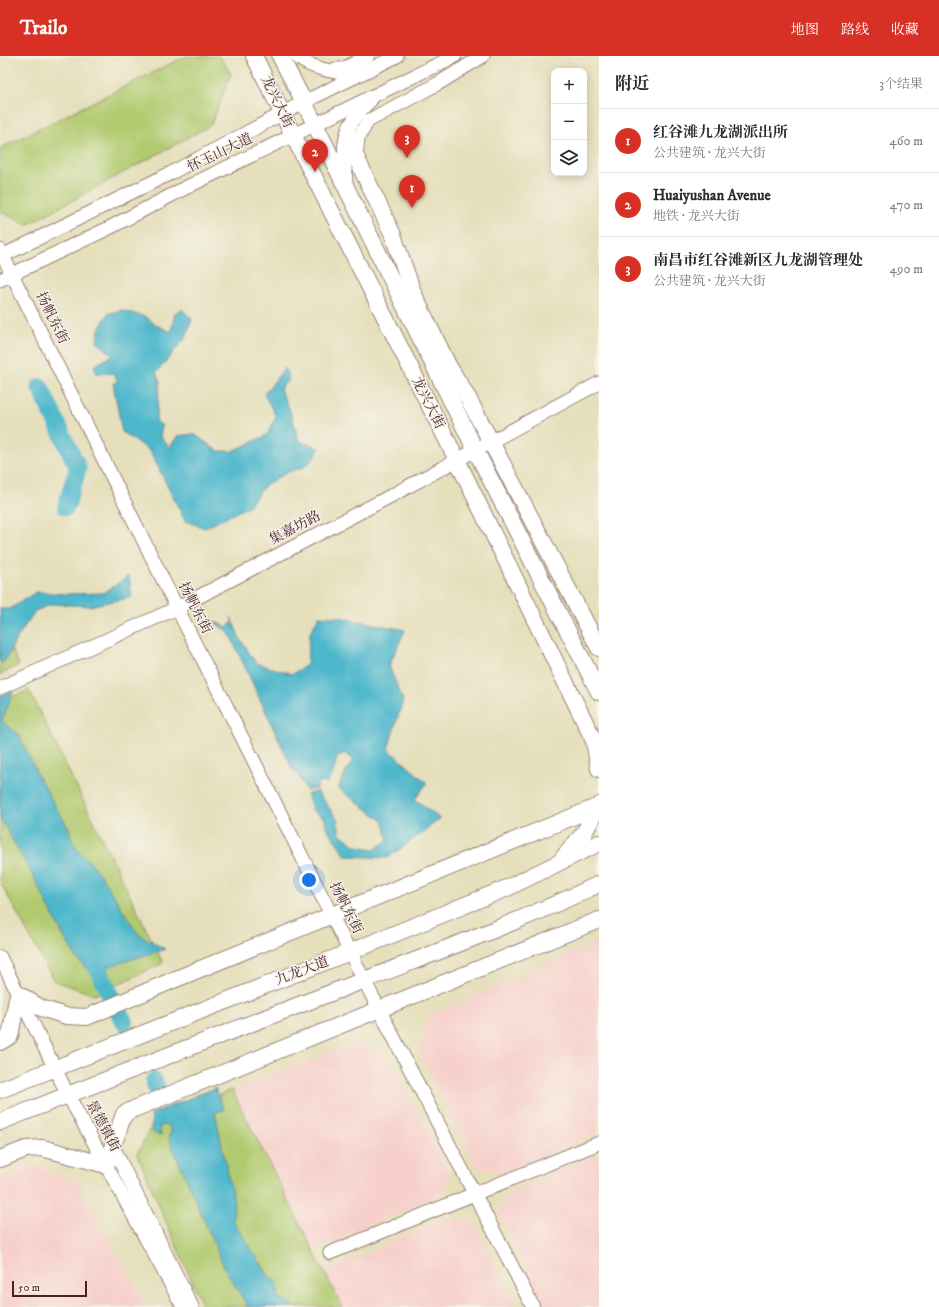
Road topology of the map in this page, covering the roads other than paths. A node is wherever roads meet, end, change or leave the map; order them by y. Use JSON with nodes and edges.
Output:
{"nodes":[{"id":1,"x":254,"y":56,"type":"edge"},
{"id":2,"x":280,"y":56,"type":"edge"},
{"id":3,"x":296,"y":56,"type":"edge"},
{"id":4,"x":368,"y":56,"type":"edge"},
{"id":5,"x":397,"y":56,"type":"edge"},
{"id":6,"x":455,"y":56,"type":"edge"},
{"id":7,"x":483,"y":56,"type":"edge"},
{"id":8,"x":324,"y":70,"type":"junction"},
{"id":9,"x":356,"y":75,"type":"junction"},
{"id":10,"x":374,"y":96,"type":"junction"},
{"id":11,"x":304,"y":102,"type":"junction"},
{"id":12,"x":283,"y":113,"type":"junction"},
{"id":13,"x":315,"y":124,"type":"junction"},
{"id":14,"x":293,"y":135,"type":"junction"},
{"id":15,"x":356,"y":157,"type":"joint"},
{"id":16,"x":347,"y":190,"type":"junction"},
{"id":17,"x":1,"y":254,"type":"edge"},
{"id":18,"x":12,"y":274,"type":"junction"},
{"id":19,"x":0,"y":280,"type":"edge"},
{"id":20,"x":599,"y":383,"type":"edge"},
{"id":21,"x":491,"y":442,"type":"junction"},
{"id":22,"x":476,"y":450,"type":"junction"},
{"id":23,"x":457,"y":460,"type":"junction"},
{"id":24,"x":177,"y":608,"type":"junction"},
{"id":25,"x":599,"y":648,"type":"edge"},
{"id":26,"x":0,"y":688,"type":"edge"},
{"id":27,"x":599,"y":692,"type":"edge"},
{"id":28,"x":597,"y":746,"type":"edge"},
{"id":29,"x":599,"y":769,"type":"edge"},
{"id":30,"x":599,"y":806,"type":"edge"},
{"id":31,"x":599,"y":843,"type":"edge"},
{"id":32,"x":559,"y":862,"type":"junction"},
{"id":33,"x":599,"y":884,"type":"edge"},
{"id":34,"x":599,"y":894,"type":"edge"},
{"id":35,"x":563,"y":901,"type":"junction"},
{"id":36,"x":332,"y":916,"type":"junction"},
{"id":37,"x":599,"y":920,"type":"edge"},
{"id":38,"x":350,"y":952,"type":"junction"},
{"id":39,"x":0,"y":957,"type":"edge"},
{"id":40,"x":364,"y":980,"type":"junction"},
{"id":41,"x":18,"y":994,"type":"junction"},
{"id":42,"x":379,"y":1010,"type":"junction"},
{"id":43,"x":0,"y":1042,"type":"edge"},
{"id":44,"x":55,"y":1068,"type":"junction"},
{"id":45,"x":0,"y":1090,"type":"edge"},
{"id":46,"x":68,"y":1095,"type":"junction"},
{"id":47,"x":0,"y":1122,"type":"edge"},
{"id":48,"x":599,"y":1144,"type":"edge"},
{"id":49,"x":113,"y":1146,"type":"junction"},
{"id":50,"x":0,"y":1160,"type":"edge"},
{"id":51,"x":106,"y":1165,"type":"junction"},
{"id":52,"x":475,"y":1194,"type":"junction"},
{"id":53,"x":330,"y":1253,"type":"dead end"},
{"id":54,"x":182,"y":1307,"type":"edge"},
{"id":55,"x":192,"y":1307,"type":"edge"},
{"id":56,"x":533,"y":1307,"type":"edge"}],
"edges":[{"from":1,"to":12,"type":"main road","name":"龙兴大街"},
{"from":2,"to":11,"type":"main road","name":"龙兴大街"},
{"from":3,"to":8,"type":"street"},
{"from":4,"to":8,"type":"street"},
{"from":5,"to":9,"type":"street","name":"怀玉山大道"},
{"from":6,"to":10,"type":"street","name":"怀玉山大道"},
{"from":7,"to":15,"type":"street"},
{"from":8,"to":9,"type":"street"},
{"from":9,"to":11,"type":"street","name":"怀玉山大道"},
{"from":10,"to":13,"type":"street","name":"怀玉山大道"},
{"from":10,"to":16,"type":"street"},
{"from":11,"to":12,"type":"street","name":"怀玉山大道"},
{"from":11,"to":13,"type":"main road","name":"龙兴大街"},
{"from":12,"to":14,"type":"main road","name":"龙兴大街"},
{"from":12,"to":17,"type":"street","name":"怀玉山大道"},
{"from":13,"to":14,"type":"street","name":"怀玉山大道"},
{"from":13,"to":16,"type":"main road","name":"龙兴大街"},
{"from":14,"to":18,"type":"street","name":"怀玉山大道"},
{"from":14,"to":23,"type":"main road","name":"龙兴大街"},
{"from":15,"to":21,"type":"main road"},
{"from":16,"to":22,"type":"main road","name":"龙兴大街"},
{"from":17,"to":18,"type":"street","name":"扬帆东街"},
{"from":18,"to":19,"type":"street","name":"怀玉山大道"},
{"from":18,"to":24,"type":"street","name":"扬帆东街"},
{"from":20,"to":21,"type":"street","name":"集嘉坊路"},
{"from":21,"to":22,"type":"street","name":"集嘉坊路"},
{"from":21,"to":25,"type":"main road"},
{"from":22,"to":23,"type":"street","name":"集嘉坊路"},
{"from":22,"to":27,"type":"main road","name":"龙兴大街"},
{"from":23,"to":24,"type":"street","name":"集嘉坊路"},
{"from":23,"to":28,"type":"main road","name":"龙兴大街"},
{"from":24,"to":26,"type":"street","name":"集嘉坊路"},
{"from":24,"to":36,"type":"street","name":"扬帆东街"},
{"from":28,"to":29,"type":"main road","name":"龙兴大街"},
{"from":30,"to":32,"type":"main road"},
{"from":30,"to":36,"type":"main road"},
{"from":31,"to":32,"type":"main road","name":"九龙大道"},
{"from":32,"to":38,"type":"main road","name":"九龙大道"},
{"from":33,"to":35,"type":"main road"},
{"from":34,"to":35,"type":"main road"},
{"from":35,"to":40,"type":"main road"},
{"from":36,"to":38,"type":"street","name":"扬帆东街"},
{"from":36,"to":41,"type":"main road"},
{"from":37,"to":42,"type":"main road"},
{"from":38,"to":40,"type":"street","name":"扬帆东街"},
{"from":38,"to":44,"type":"main road","name":"九龙大道"},
{"from":39,"to":41,"type":"street","name":"景德镇街"},
{"from":40,"to":42,"type":"street","name":"扬帆东街"},
{"from":40,"to":46,"type":"main road"},
{"from":41,"to":43,"type":"main road"},
{"from":41,"to":44,"type":"street","name":"景德镇街"},
{"from":42,"to":49,"type":"main road"},
{"from":42,"to":52,"type":"street","name":"扬帆东街"},
{"from":44,"to":45,"type":"main road","name":"九龙大道"},
{"from":44,"to":46,"type":"street","name":"景德镇街"},
{"from":46,"to":47,"type":"main road"},
{"from":46,"to":51,"type":"street","name":"景德镇街"},
{"from":48,"to":52,"type":"street"},
{"from":49,"to":51,"type":"main road"},
{"from":49,"to":55,"type":"street"},
{"from":50,"to":51,"type":"main road"},
{"from":51,"to":54,"type":"street","name":"景德镇街"},
{"from":52,"to":53,"type":"street"},
{"from":52,"to":56,"type":"street","name":"扬帆东街"}]}
